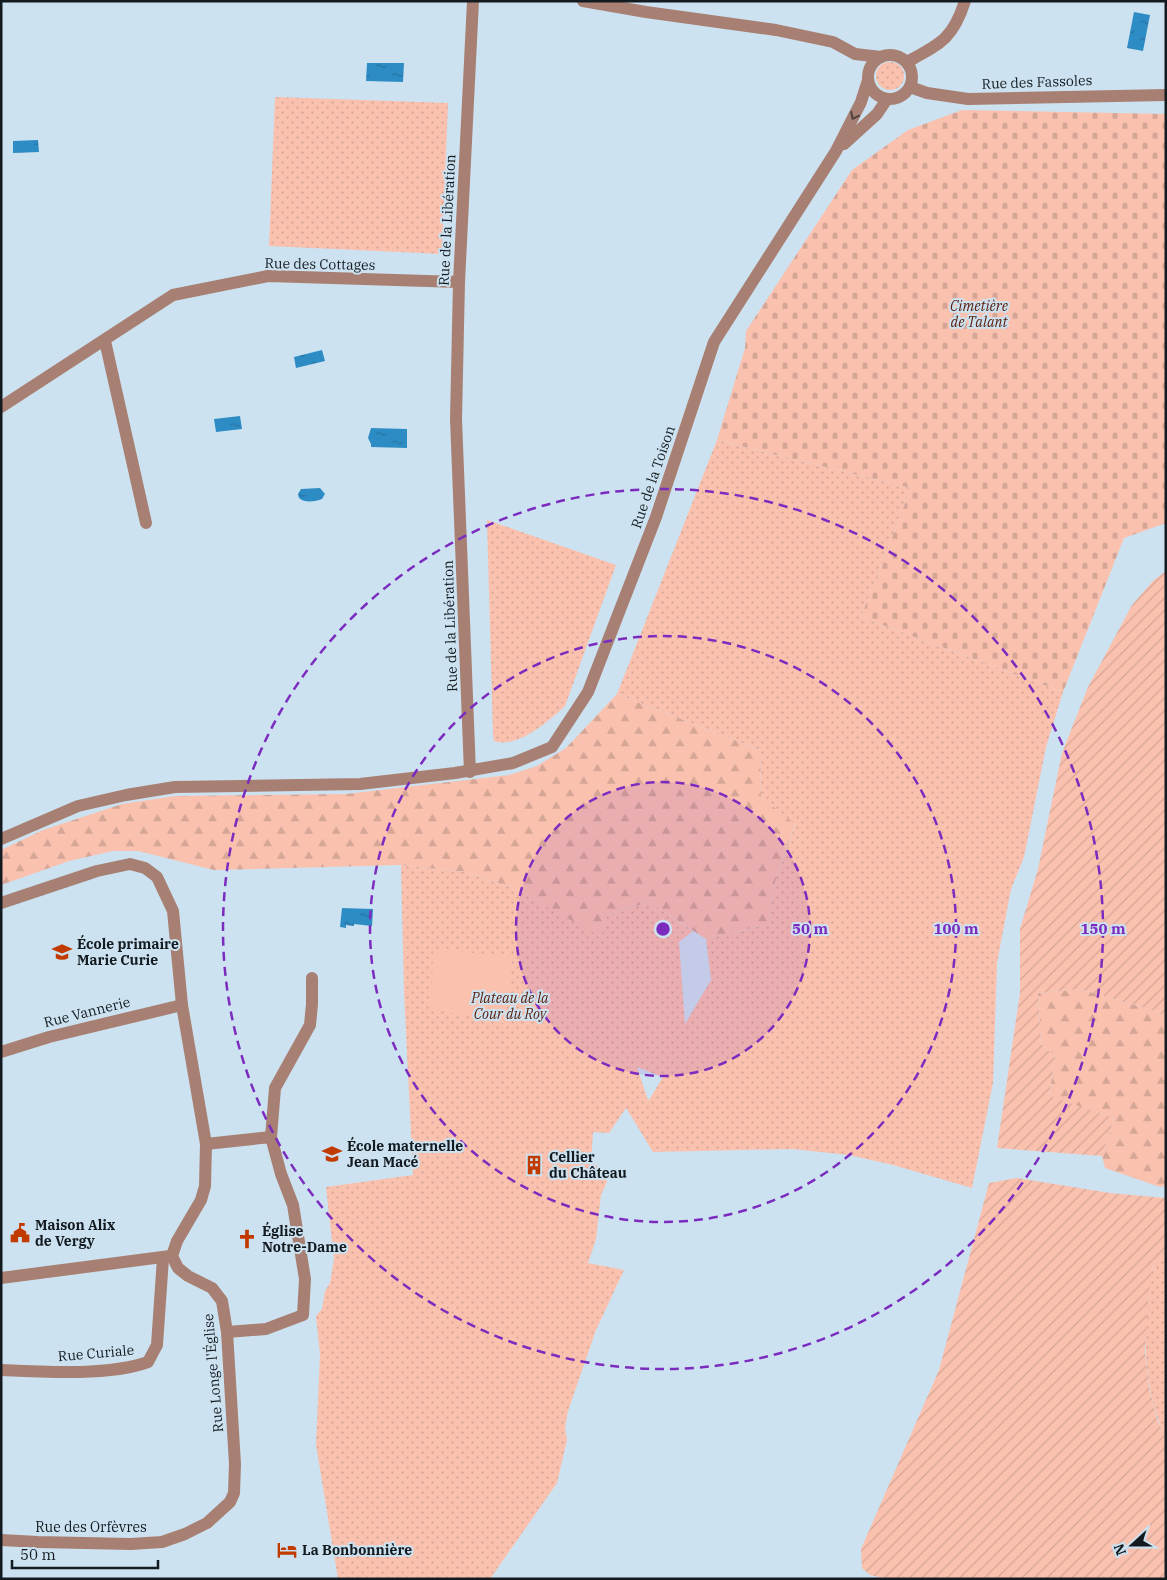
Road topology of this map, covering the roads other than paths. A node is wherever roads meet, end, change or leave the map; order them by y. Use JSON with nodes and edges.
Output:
{"nodes":[{"id":1,"x":473,"y":1,"type":"edge"},
{"id":2,"x":584,"y":1,"type":"edge"},
{"id":3,"x":965,"y":1,"type":"edge"},
{"id":4,"x":855,"y":54,"type":"junction"},
{"id":5,"x":881,"y":57,"type":"junction"},
{"id":6,"x":907,"y":62,"type":"junction"},
{"id":7,"x":868,"y":79,"type":"junction"},
{"id":8,"x":910,"y":87,"type":"junction"},
{"id":9,"x":1166,"y":95,"type":"edge"},
{"id":10,"x":887,"y":99,"type":"junction"},
{"id":11,"x":836,"y":151,"type":"junction"},
{"id":12,"x":459,"y":282,"type":"junction"},
{"id":13,"x":106,"y":341,"type":"junction"},
{"id":14,"x":1,"y":407,"type":"edge"},
{"id":15,"x":146,"y":523,"type":"dead end"},
{"id":16,"x":470,"y":772,"type":"junction"},
{"id":17,"x":1,"y":839,"type":"edge"},
{"id":18,"x":1,"y":903,"type":"edge"},
{"id":19,"x":312,"y":978,"type":"dead end"},
{"id":20,"x":182,"y":1005,"type":"junction"},
{"id":21,"x":1,"y":1052,"type":"edge"},
{"id":22,"x":271,"y":1136,"type":"junction"},
{"id":23,"x":206,"y":1144,"type":"junction"},
{"id":24,"x":168,"y":1257,"type":"junction"},
{"id":25,"x":1,"y":1278,"type":"edge"},
{"id":26,"x":227,"y":1332,"type":"junction"},
{"id":27,"x":1,"y":1370,"type":"edge"},
{"id":28,"x":230,"y":1502,"type":"joint"},
{"id":29,"x":1,"y":1540,"type":"edge"}],
"edges":[{"from":1,"to":12,"type":"street","name":"Rue de la Libération"},
{"from":2,"to":4,"type":"street"},
{"from":3,"to":6,"type":"street"},
{"from":4,"to":5,"type":"street"},
{"from":4,"to":7,"type":"street"},
{"from":5,"to":6,"type":"street"},
{"from":5,"to":7,"type":"street"},
{"from":6,"to":8,"type":"street"},
{"from":7,"to":10,"type":"street"},
{"from":7,"to":11,"type":"street","name":"Rue de la Toison","one_way":true},
{"from":8,"to":9,"type":"street","name":"Rue des Fassoles"},
{"from":8,"to":10,"type":"street"},
{"from":10,"to":11,"type":"street","name":"Rue de la Toison"},
{"from":11,"to":16,"type":"street","name":"Rue de la Toison"},
{"from":12,"to":13,"type":"street","name":"Rue des Cottages"},
{"from":12,"to":16,"type":"street","name":"Rue de la Libération"},
{"from":13,"to":14,"type":"street","name":"Rue des Cottages"},
{"from":13,"to":15,"type":"street"},
{"from":16,"to":17,"type":"street"},
{"from":18,"to":20,"type":"street"},
{"from":19,"to":22,"type":"street"},
{"from":20,"to":21,"type":"street","name":"Rue Vannerie"},
{"from":20,"to":23,"type":"street"},
{"from":22,"to":23,"type":"street"},
{"from":22,"to":26,"type":"street"},
{"from":23,"to":24,"type":"street"},
{"from":24,"to":25,"type":"street"},
{"from":24,"to":26,"type":"street","name":"Rue Longe l'Église"},
{"from":24,"to":27,"type":"street","name":"Rue Curiale"},
{"from":26,"to":28,"type":"street","name":"Rue Longe l'Église"},
{"from":28,"to":29,"type":"street","name":"Rue des Orfèvres"}]}
